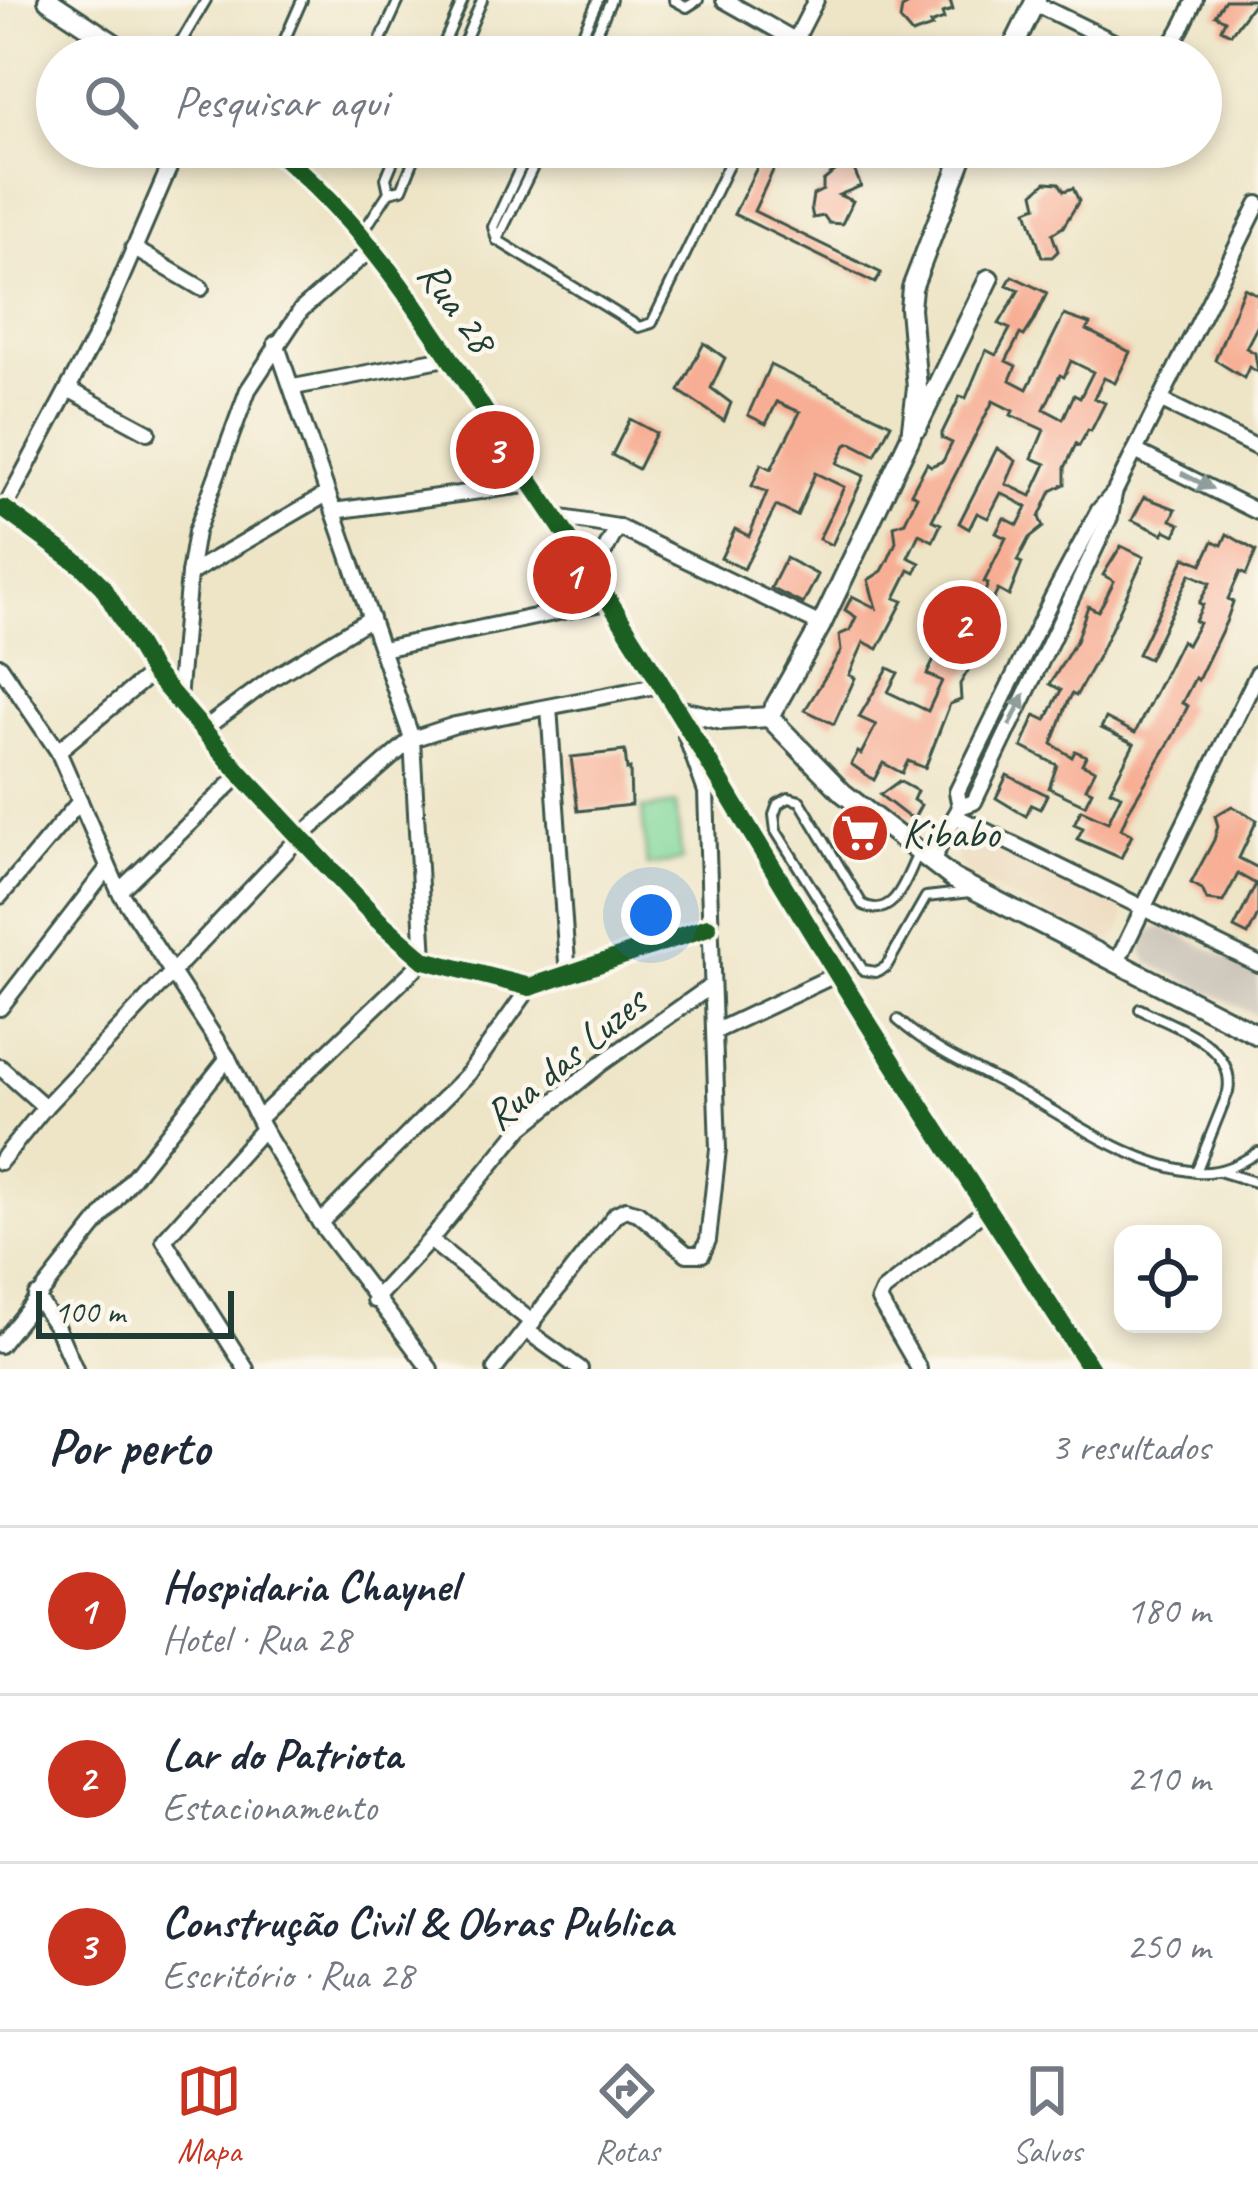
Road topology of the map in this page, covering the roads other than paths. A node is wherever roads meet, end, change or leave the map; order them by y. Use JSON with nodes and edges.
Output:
{"nodes":[{"id":1,"x":48,"y":0,"type":"edge"},
{"id":2,"x":58,"y":0,"type":"edge"},
{"id":3,"x":206,"y":0,"type":"edge"},
{"id":4,"x":302,"y":0,"type":"edge"},
{"id":5,"x":399,"y":0,"type":"edge"},
{"id":6,"x":463,"y":0,"type":"edge"},
{"id":7,"x":482,"y":0,"type":"edge"},
{"id":8,"x":598,"y":0,"type":"edge"},
{"id":9,"x":611,"y":0,"type":"edge"},
{"id":10,"x":674,"y":0,"type":"edge"},
{"id":11,"x":698,"y":0,"type":"edge"},
{"id":12,"x":724,"y":0,"type":"edge"},
{"id":13,"x":816,"y":0,"type":"edge"},
{"id":14,"x":1195,"y":0,"type":"edge"},
{"id":15,"x":1035,"y":2,"type":"edge"},
{"id":16,"x":82,"y":22,"type":"junction"},
{"id":17,"x":103,"y":36,"type":"edge"},
{"id":18,"x":185,"y":36,"type":"edge"},
{"id":19,"x":287,"y":36,"type":"edge"},
{"id":20,"x":383,"y":36,"type":"edge"},
{"id":21,"x":447,"y":36,"type":"edge"},
{"id":22,"x":467,"y":36,"type":"edge"},
{"id":23,"x":582,"y":36,"type":"edge"},
{"id":24,"x":595,"y":36,"type":"edge"},
{"id":25,"x":786,"y":36,"type":"edge"},
{"id":26,"x":798,"y":36,"type":"edge"},
{"id":27,"x":1018,"y":36,"type":"edge"},
{"id":28,"x":1107,"y":36,"type":"edge"},
{"id":29,"x":1174,"y":36,"type":"edge"},
{"id":30,"x":169,"y":168,"type":"edge"},
{"id":31,"x":296,"y":168,"type":"edge"},
{"id":32,"x":390,"y":168,"type":"edge"},
{"id":33,"x":410,"y":168,"type":"edge"},
{"id":34,"x":520,"y":168,"type":"edge"},
{"id":35,"x":533,"y":168,"type":"edge"},
{"id":36,"x":727,"y":168,"type":"edge"},
{"id":37,"x":958,"y":168,"type":"edge"},
{"id":38,"x":389,"y":192,"type":"junction"},
{"id":39,"x":1258,"y":204,"type":"edge"},
{"id":40,"x":497,"y":240,"type":"junction"},
{"id":41,"x":366,"y":243,"type":"junction"},
{"id":42,"x":133,"y":248,"type":"junction"},
{"id":43,"x":989,"y":279,"type":"dead end"},
{"id":44,"x":202,"y":287,"type":"dead end"},
{"id":45,"x":277,"y":343,"type":"junction"},
{"id":46,"x":451,"y":357,"type":"junction"},
{"id":47,"x":915,"y":371,"type":"junction"},
{"id":48,"x":944,"y":374,"type":"junction"},
{"id":49,"x":294,"y":387,"type":"junction"},
{"id":50,"x":68,"y":389,"type":"junction"},
{"id":51,"x":1160,"y":400,"type":"junction"},
{"id":52,"x":148,"y":432,"type":"dead end"},
{"id":53,"x":911,"y":436,"type":"junction"},
{"id":54,"x":1258,"y":448,"type":"edge"},
{"id":55,"x":1135,"y":451,"type":"junction"},
{"id":56,"x":532,"y":484,"type":"junction"},
{"id":57,"x":327,"y":494,"type":"junction"},
{"id":58,"x":334,"y":511,"type":"junction"},
{"id":59,"x":1258,"y":512,"type":"edge"},
{"id":60,"x":2,"y":513,"type":"edge"},
{"id":61,"x":556,"y":517,"type":"junction"},
{"id":62,"x":617,"y":527,"type":"junction"},
{"id":63,"x":592,"y":572,"type":"junction"},
{"id":64,"x":189,"y":574,"type":"junction"},
{"id":65,"x":611,"y":601,"type":"junction"},
{"id":66,"x":371,"y":618,"type":"junction"},
{"id":67,"x":821,"y":626,"type":"junction"},
{"id":68,"x":382,"y":650,"type":"junction"},
{"id":69,"x":0,"y":666,"type":"edge"},
{"id":70,"x":153,"y":672,"type":"junction"},
{"id":71,"x":1258,"y":673,"type":"edge"},
{"id":72,"x":661,"y":686,"type":"junction"},
{"id":73,"x":178,"y":700,"type":"junction"},
{"id":74,"x":549,"y":707,"type":"junction"},
{"id":75,"x":676,"y":710,"type":"junction"},
{"id":76,"x":769,"y":717,"type":"junction"},
{"id":77,"x":204,"y":729,"type":"junction"},
{"id":78,"x":412,"y":739,"type":"junction"},
{"id":79,"x":58,"y":751,"type":"junction"},
{"id":80,"x":241,"y":774,"type":"junction"},
{"id":81,"x":80,"y":801,"type":"junction"},
{"id":82,"x":957,"y":812,"type":"junction"},
{"id":83,"x":298,"y":839,"type":"junction"},
{"id":84,"x":925,"y":859,"type":"junction"},
{"id":85,"x":107,"y":869,"type":"junction"},
{"id":86,"x":119,"y":891,"type":"junction"},
{"id":87,"x":977,"y":892,"type":"junction"},
{"id":88,"x":0,"y":896,"type":"edge"},
{"id":89,"x":1143,"y":909,"type":"junction"},
{"id":90,"x":708,"y":927,"type":"junction"},
{"id":91,"x":424,"y":960,"type":"junction"},
{"id":92,"x":1116,"y":964,"type":"junction"},
{"id":93,"x":1258,"y":964,"type":"edge"},
{"id":94,"x":171,"y":971,"type":"junction"},
{"id":95,"x":837,"y":974,"type":"junction"},
{"id":96,"x":568,"y":976,"type":"junction"},
{"id":97,"x":711,"y":986,"type":"junction"},
{"id":98,"x":530,"y":987,"type":"junction"},
{"id":99,"x":0,"y":1008,"type":"edge"},
{"id":100,"x":1140,"y":1010,"type":"dead end"},
{"id":101,"x":898,"y":1020,"type":"dead end"},
{"id":102,"x":716,"y":1031,"type":"junction"},
{"id":103,"x":1258,"y":1035,"type":"edge"},
{"id":104,"x":228,"y":1058,"type":"junction"},
{"id":105,"x":0,"y":1067,"type":"edge"},
{"id":106,"x":45,"y":1107,"type":"junction"},
{"id":107,"x":262,"y":1123,"type":"junction"},
{"id":108,"x":1258,"y":1152,"type":"edge"},
{"id":109,"x":0,"y":1162,"type":"edge"},
{"id":110,"x":1218,"y":1171,"type":"junction"},
{"id":111,"x":1196,"y":1172,"type":"junction"},
{"id":112,"x":1258,"y":1183,"type":"edge"},
{"id":113,"x":988,"y":1208,"type":"junction"},
{"id":114,"x":320,"y":1223,"type":"junction"},
{"id":115,"x":430,"y":1240,"type":"junction"},
{"id":116,"x":36,"y":1296,"type":"junction"},
{"id":117,"x":374,"y":1300,"type":"junction"},
{"id":118,"x":530,"y":1327,"type":"junction"},
{"id":119,"x":0,"y":1345,"type":"edge"},
{"id":120,"x":1083,"y":1366,"type":"edge"},
{"id":121,"x":75,"y":1369,"type":"edge"},
{"id":122,"x":246,"y":1369,"type":"edge"},
{"id":123,"x":430,"y":1369,"type":"edge"},
{"id":124,"x":495,"y":1369,"type":"edge"},
{"id":125,"x":580,"y":1369,"type":"edge"},
{"id":126,"x":919,"y":1369,"type":"edge"}],
"edges":[{"from":1,"to":16,"type":"street"},
{"from":2,"to":16,"type":"street"},
{"from":3,"to":18,"type":"lane"},
{"from":4,"to":19,"type":"lane"},
{"from":5,"to":20,"type":"lane"},
{"from":6,"to":21,"type":"lane"},
{"from":7,"to":22,"type":"lane"},
{"from":8,"to":23,"type":"lane"},
{"from":9,"to":24,"type":"lane"},
{"from":10,"to":11,"type":"lane"},
{"from":12,"to":25,"type":"street"},
{"from":13,"to":26,"type":"street"},
{"from":14,"to":29,"type":"street"},
{"from":15,"to":27,"type":"street"},
{"from":15,"to":28,"type":"street"},
{"from":16,"to":17,"type":"street"},
{"from":30,"to":42,"type":"street"},
{"from":31,"to":41,"type":"street","name":"Rua 28"},
{"from":32,"to":38,"type":"lane"},
{"from":33,"to":38,"type":"lane"},
{"from":34,"to":40,"type":"lane"},
{"from":35,"to":40,"type":"lane"},
{"from":36,"to":40,"type":"lane"},
{"from":37,"to":47,"type":"street"},
{"from":38,"to":41,"type":"lane"},
{"from":39,"to":51,"type":"street"},
{"from":41,"to":45,"type":"street"},
{"from":41,"to":46,"type":"street","name":"Rua 28"},
{"from":42,"to":44,"type":"street"},
{"from":42,"to":50,"type":"street"},
{"from":43,"to":48,"type":"street"},
{"from":45,"to":49,"type":"street"},
{"from":45,"to":64,"type":"street"},
{"from":46,"to":49,"type":"street"},
{"from":46,"to":56,"type":"street","name":"Rua 28"},
{"from":47,"to":48,"type":"street"},
{"from":47,"to":53,"type":"street"},
{"from":48,"to":53,"type":"street"},
{"from":49,"to":57,"type":"street"},
{"from":50,"to":52,"type":"street"},
{"from":50,"to":60,"type":"street"},
{"from":51,"to":54,"type":"street"},
{"from":51,"to":55,"type":"street"},
{"from":53,"to":67,"type":"street"},
{"from":55,"to":59,"type":"street","one_way":true},
{"from":55,"to":82,"type":"street"},
{"from":56,"to":58,"type":"street"},
{"from":56,"to":61,"type":"street","name":"Rua 28"},
{"from":57,"to":58,"type":"street"},
{"from":57,"to":64,"type":"street"},
{"from":58,"to":66,"type":"street"},
{"from":60,"to":70,"type":"street"},
{"from":61,"to":62,"type":"street"},
{"from":61,"to":63,"type":"street","name":"Rua 28"},
{"from":62,"to":63,"type":"street"},
{"from":62,"to":67,"type":"street"},
{"from":63,"to":65,"type":"street","name":"Rua 28"},
{"from":64,"to":73,"type":"street"},
{"from":65,"to":68,"type":"street"},
{"from":65,"to":72,"type":"street","name":"Rua 28"},
{"from":66,"to":68,"type":"street"},
{"from":66,"to":77,"type":"street"},
{"from":67,"to":76,"type":"street"},
{"from":68,"to":78,"type":"street"},
{"from":69,"to":79,"type":"street"},
{"from":70,"to":73,"type":"street"},
{"from":70,"to":79,"type":"street"},
{"from":71,"to":89,"type":"street"},
{"from":72,"to":74,"type":"street"},
{"from":72,"to":75,"type":"street","name":"Rua 28"},
{"from":73,"to":77,"type":"street"},
{"from":74,"to":78,"type":"street"},
{"from":74,"to":96,"type":"street"},
{"from":75,"to":76,"type":"street"},
{"from":75,"to":90,"type":"street"},
{"from":75,"to":95,"type":"street","name":"Rua 28"},
{"from":76,"to":84,"type":"street"},
{"from":77,"to":80,"type":"street"},
{"from":78,"to":83,"type":"street"},
{"from":78,"to":91,"type":"street"},
{"from":79,"to":81,"type":"street"},
{"from":80,"to":83,"type":"street"},
{"from":80,"to":86,"type":"street"},
{"from":81,"to":85,"type":"street"},
{"from":81,"to":88,"type":"street"},
{"from":82,"to":84,"type":"street"},
{"from":82,"to":89,"type":"street"},
{"from":83,"to":91,"type":"street"},
{"from":83,"to":94,"type":"street"},
{"from":84,"to":87,"type":"street"},
{"from":84,"to":87,"type":"lane"},
{"from":85,"to":86,"type":"street"},
{"from":85,"to":99,"type":"street"},
{"from":86,"to":94,"type":"street"},
{"from":87,"to":92,"type":"street"},
{"from":89,"to":92,"type":"street"},
{"from":89,"to":93,"type":"street"},
{"from":90,"to":96,"type":"street"},
{"from":90,"to":97,"type":"street"},
{"from":91,"to":98,"type":"street"},
{"from":91,"to":107,"type":"street"},
{"from":92,"to":103,"type":"street"},
{"from":94,"to":104,"type":"street"},
{"from":94,"to":106,"type":"street"},
{"from":95,"to":102,"type":"street"},
{"from":95,"to":113,"type":"street","name":"Rua 28"},
{"from":96,"to":98,"type":"street"},
{"from":97,"to":102,"type":"street"},
{"from":97,"to":115,"type":"street","name":"Rua das Luzes"},
{"from":98,"to":114,"type":"street"},
{"from":100,"to":111,"type":"lane"},
{"from":101,"to":111,"type":"lane"},
{"from":102,"to":118,"type":"street"},
{"from":104,"to":107,"type":"street"},
{"from":104,"to":116,"type":"street"},
{"from":105,"to":106,"type":"street"},
{"from":106,"to":109,"type":"street"},
{"from":107,"to":114,"type":"street"},
{"from":107,"to":122,"type":"street"},
{"from":108,"to":110,"type":"lane"},
{"from":110,"to":111,"type":"lane"},
{"from":110,"to":112,"type":"lane"},
{"from":113,"to":120,"type":"street","name":"Rua 28"},
{"from":113,"to":126,"type":"street"},
{"from":114,"to":117,"type":"street"},
{"from":115,"to":117,"type":"street","name":"Rua das Luzes"},
{"from":115,"to":118,"type":"street"},
{"from":116,"to":119,"type":"street"},
{"from":116,"to":121,"type":"street"},
{"from":117,"to":123,"type":"street"},
{"from":118,"to":124,"type":"street"},
{"from":118,"to":125,"type":"street"}]}
